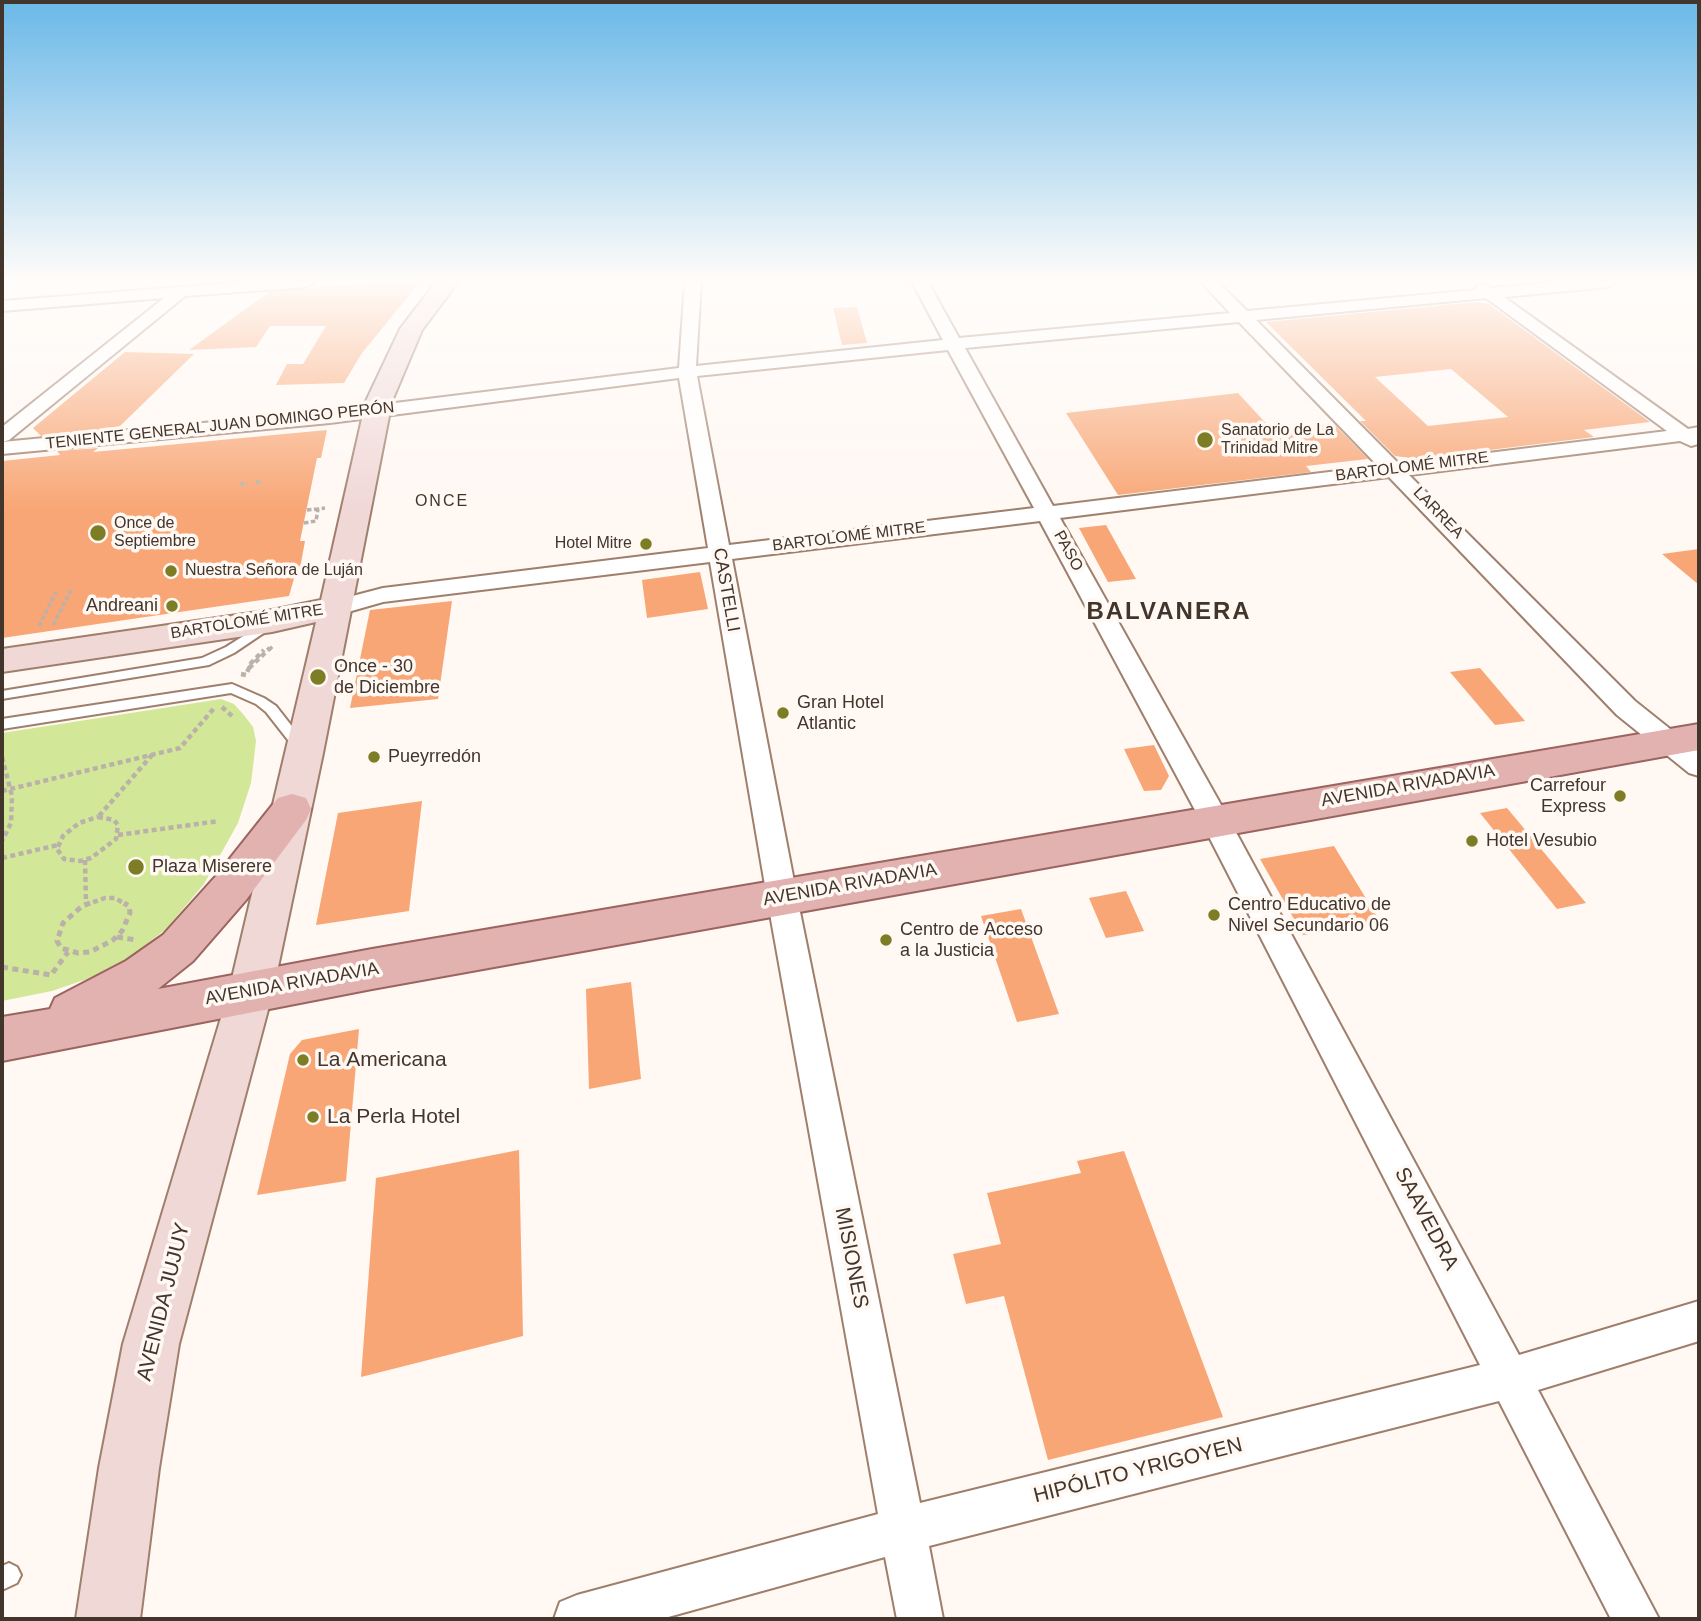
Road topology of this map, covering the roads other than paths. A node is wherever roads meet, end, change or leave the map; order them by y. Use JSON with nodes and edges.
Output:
{"nodes":[{"id":1,"x":99,"y":358,"type":"edge"},
{"id":2,"x":397,"y":358,"type":"edge"},
{"id":3,"x":688,"y":358,"type":"edge"},
{"id":4,"x":823,"y":358,"type":"edge"},
{"id":5,"x":961,"y":358,"type":"edge"},
{"id":6,"x":1283,"y":358,"type":"edge"},
{"id":7,"x":1580,"y":358,"type":"edge"},
{"id":8,"x":687,"y":372,"type":"junction"},
{"id":9,"x":377,"y":410,"type":"junction"},
{"id":10,"x":2,"y":436,"type":"edge"},
{"id":11,"x":1694,"y":438,"type":"edge"},
{"id":12,"x":2,"y":448,"type":"edge"},
{"id":13,"x":1394,"y":469,"type":"junction"},
{"id":14,"x":1046,"y":512,"type":"junction"},
{"id":15,"x":719,"y":552,"type":"junction"},
{"id":16,"x":334,"y":608,"type":"junction"},
{"id":17,"x":272,"y":637,"type":"junction"},
{"id":18,"x":2,"y":660,"type":"edge"},
{"id":19,"x":2,"y":695,"type":"edge"},
{"id":20,"x":2,"y":724,"type":"edge"},
{"id":21,"x":1684,"y":739,"type":"edge"},
{"id":22,"x":305,"y":753,"type":"junction"},
{"id":23,"x":1699,"y":766,"type":"edge"},
{"id":24,"x":292,"y":809,"type":"junction"},
{"id":25,"x":1216,"y":820,"type":"junction"},
{"id":26,"x":782,"y":897,"type":"junction"},
{"id":27,"x":251,"y":991,"type":"junction"},
{"id":28,"x":17,"y":1036,"type":"edge"},
{"id":29,"x":1699,"y":1321,"type":"edge"},
{"id":30,"x":1510,"y":1378,"type":"junction"},
{"id":31,"x":902,"y":1530,"type":"junction"},
{"id":32,"x":108,"y":1619,"type":"edge"},
{"id":33,"x":577,"y":1619,"type":"edge"},
{"id":34,"x":920,"y":1619,"type":"edge"},
{"id":35,"x":1636,"y":1619,"type":"edge"}],
"edges":[{"from":1,"to":10,"type":"street"},
{"from":2,"to":9,"type":"main road","name":"AVENIDA JUJUY"},
{"from":3,"to":8,"type":"street","name":"CASTELLI"},
{"from":4,"to":8,"type":"street","name":"TENIENTE GENERAL JUAN DOMINGO PERÓN"},
{"from":5,"to":14,"type":"street","name":"PASO"},
{"from":6,"to":13,"type":"street","name":"LARREA"},
{"from":7,"to":11,"type":"street"},
{"from":8,"to":9,"type":"street","name":"TENIENTE GENERAL JUAN DOMINGO PERÓN"},
{"from":8,"to":15,"type":"street","name":"CASTELLI"},
{"from":9,"to":12,"type":"street","name":"TENIENTE GENERAL JUAN DOMINGO PERÓN"},
{"from":9,"to":16,"type":"main road","name":"AVENIDA JUJUY"},
{"from":11,"to":13,"type":"street","name":"BARTOLOMÉ MITRE"},
{"from":13,"to":14,"type":"street","name":"BARTOLOMÉ MITRE"},
{"from":13,"to":21,"type":"street","name":"LARREA"},
{"from":14,"to":15,"type":"street","name":"BARTOLOMÉ MITRE"},
{"from":14,"to":25,"type":"street","name":"PASO"},
{"from":15,"to":16,"type":"street","name":"BARTOLOMÉ MITRE"},
{"from":15,"to":26,"type":"street","name":"CASTELLI"},
{"from":16,"to":17,"type":"main road","name":"BARTOLOMÉ MITRE"},
{"from":16,"to":22,"type":"main road","name":"AVENIDA JUJUY"},
{"from":17,"to":18,"type":"main road","name":"BARTOLOMÉ MITRE"},
{"from":17,"to":19,"type":"lane"},
{"from":20,"to":22,"type":"lane"},
{"from":21,"to":23,"type":"street","name":"LARREA"},
{"from":21,"to":25,"type":"main road","name":"AVENIDA RIVADAVIA"},
{"from":22,"to":24,"type":"main road","name":"AVENIDA JUJUY"},
{"from":24,"to":27,"type":"main road","name":"AVENIDA JUJUY"},
{"from":24,"to":28,"type":"main road"},
{"from":25,"to":26,"type":"main road","name":"AVENIDA RIVADAVIA"},
{"from":25,"to":30,"type":"street","name":"SAAVEDRA"},
{"from":26,"to":27,"type":"main road","name":"AVENIDA RIVADAVIA"},
{"from":26,"to":31,"type":"street","name":"MISIONES"},
{"from":27,"to":28,"type":"main road","name":"AVENIDA RIVADAVIA"},
{"from":27,"to":32,"type":"main road","name":"AVENIDA JUJUY"},
{"from":29,"to":30,"type":"street","name":"HIPÓLITO YRIGOYEN"},
{"from":30,"to":31,"type":"street","name":"HIPÓLITO YRIGOYEN"},
{"from":30,"to":35,"type":"street","name":"SAAVEDRA"},
{"from":31,"to":33,"type":"street","name":"HIPÓLITO YRIGOYEN"},
{"from":31,"to":34,"type":"street","name":"MISIONES"}]}
